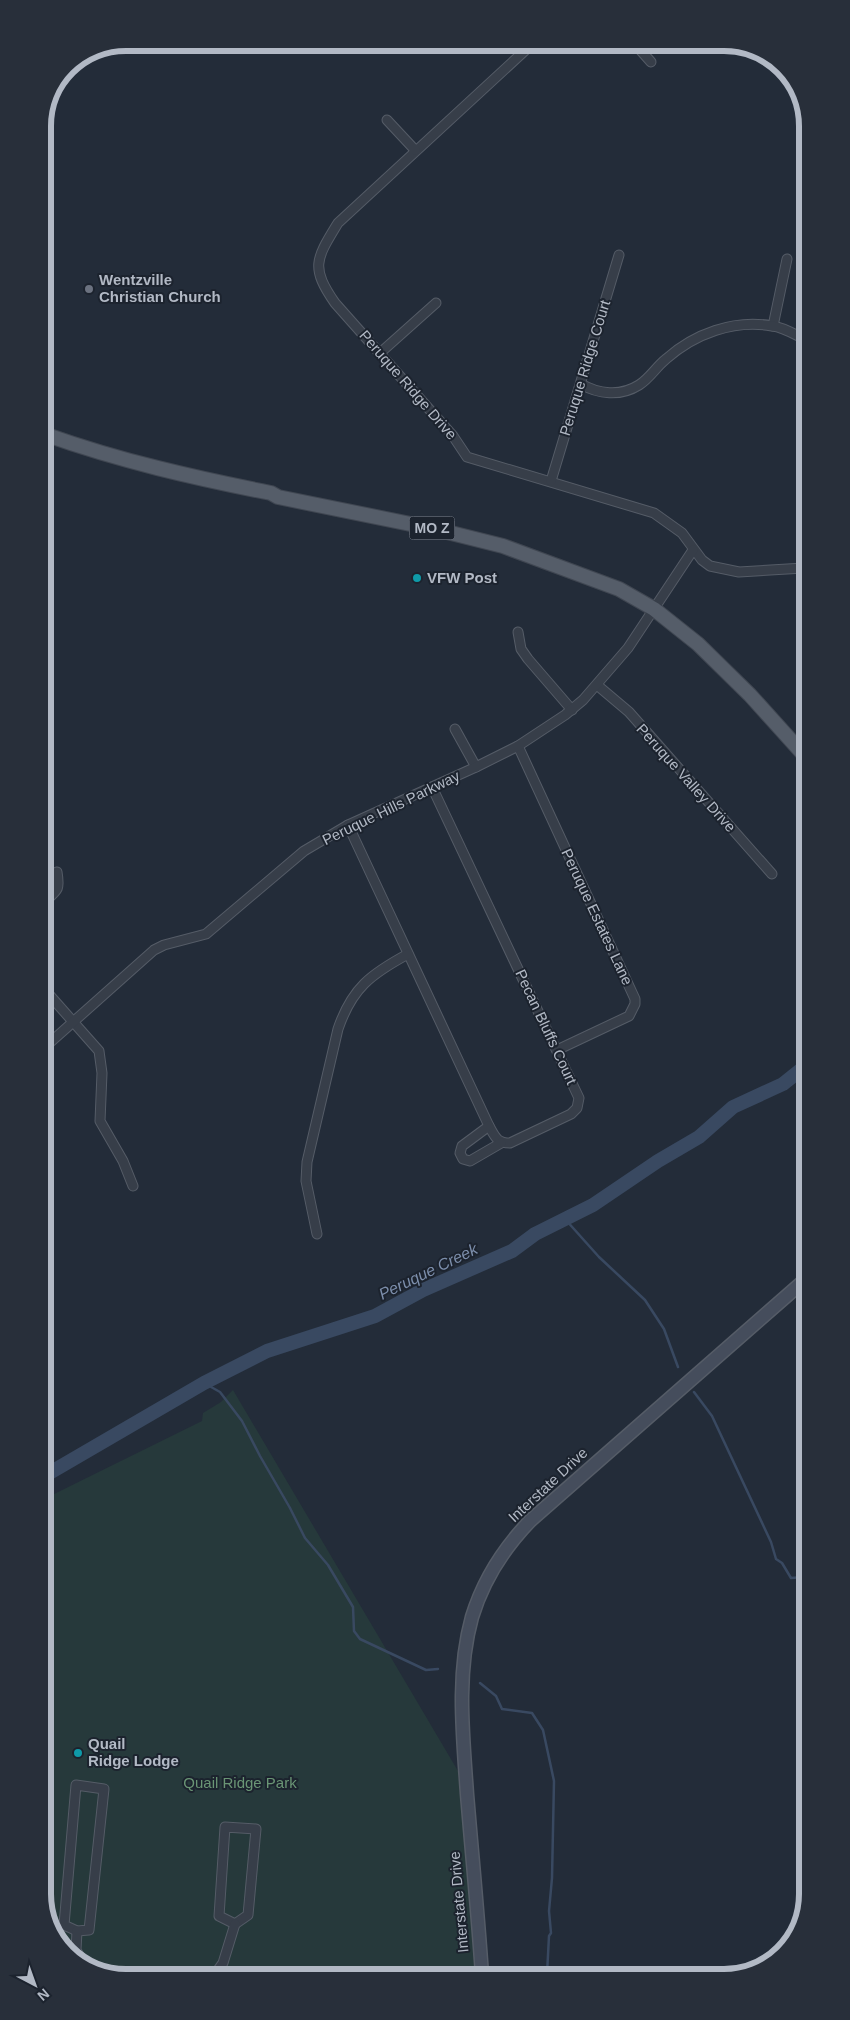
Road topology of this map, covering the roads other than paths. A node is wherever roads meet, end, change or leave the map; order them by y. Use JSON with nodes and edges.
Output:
{"nodes":[{"id":1,"x":524,"y":51,"type":"edge"},
{"id":2,"x":642,"y":51,"type":"edge"},
{"id":3,"x":652,"y":62,"type":"dead end"},
{"id":4,"x":386,"y":120,"type":"dead end"},
{"id":5,"x":415,"y":150,"type":"junction"},
{"id":6,"x":619,"y":255,"type":"dead end"},
{"id":7,"x":786,"y":259,"type":"dead end"},
{"id":8,"x":436,"y":303,"type":"dead end"},
{"id":9,"x":773,"y":326,"type":"junction"},
{"id":10,"x":799,"y":337,"type":"edge"},
{"id":11,"x":380,"y":353,"type":"junction"},
{"id":12,"x":581,"y":384,"type":"junction"},
{"id":13,"x":51,"y":436,"type":"edge"},
{"id":14,"x":51,"y":445,"type":"edge"},
{"id":15,"x":551,"y":481,"type":"junction"},
{"id":16,"x":278,"y":497,"type":"junction"},
{"id":17,"x":693,"y":550,"type":"junction"},
{"id":18,"x":799,"y":568,"type":"edge"},
{"id":19,"x":654,"y":609,"type":"junction"},
{"id":20,"x":518,"y":632,"type":"dead end"},
{"id":21,"x":597,"y":685,"type":"junction"},
{"id":22,"x":572,"y":710,"type":"junction"},
{"id":23,"x":455,"y":729,"type":"dead end"},
{"id":24,"x":518,"y":746,"type":"junction"},
{"id":25,"x":799,"y":749,"type":"edge"},
{"id":26,"x":476,"y":767,"type":"junction"},
{"id":27,"x":432,"y":787,"type":"junction"},
{"id":28,"x":348,"y":825,"type":"junction"},
{"id":29,"x":58,"y":872,"type":"dead end"},
{"id":30,"x":772,"y":874,"type":"dead end"},
{"id":31,"x":51,"y":896,"type":"edge"},
{"id":32,"x":408,"y":954,"type":"junction"},
{"id":33,"x":51,"y":997,"type":"edge"},
{"id":34,"x":74,"y":1022,"type":"junction"},
{"id":35,"x":51,"y":1042,"type":"edge"},
{"id":36,"x":557,"y":1050,"type":"junction"},
{"id":37,"x":489,"y":1126,"type":"junction"},
{"id":38,"x":501,"y":1143,"type":"junction"},
{"id":39,"x":133,"y":1186,"type":"dead end"},
{"id":40,"x":317,"y":1234,"type":"dead end"},
{"id":41,"x":799,"y":1285,"type":"edge"},
{"id":42,"x":236,"y":1924,"type":"junction"},
{"id":43,"x":76,"y":1931,"type":"junction"},
{"id":44,"x":76,"y":1949,"type":"edge"},
{"id":45,"x":219,"y":1969,"type":"edge"},
{"id":46,"x":482,"y":1969,"type":"edge"}],
"edges":[{"from":1,"to":5,"type":"street","name":"Peruque Ridge Drive"},
{"from":2,"to":3,"type":"street"},
{"from":4,"to":5,"type":"street"},
{"from":5,"to":11,"type":"street","name":"Peruque Ridge Drive"},
{"from":6,"to":12,"type":"street","name":"Peruque Ridge Court"},
{"from":7,"to":9,"type":"street"},
{"from":8,"to":11,"type":"street"},
{"from":9,"to":10,"type":"street"},
{"from":9,"to":12,"type":"street"},
{"from":11,"to":15,"type":"street","name":"Peruque Ridge Drive"},
{"from":12,"to":15,"type":"street","name":"Peruque Ridge Court"},
{"from":13,"to":16,"type":"main road","number":"MO Z"},
{"from":14,"to":16,"type":"main road","number":"MO Z"},
{"from":15,"to":17,"type":"street","name":"Peruque Ridge Drive"},
{"from":16,"to":19,"type":"main road","number":"MO Z"},
{"from":17,"to":18,"type":"street","name":"Peruque Ridge Drive"},
{"from":17,"to":19,"type":"street","name":"Peruque Hills Parkway"},
{"from":19,"to":21,"type":"street","name":"Peruque Hills Parkway"},
{"from":19,"to":25,"type":"main road","number":"MO Z"},
{"from":20,"to":22,"type":"street"},
{"from":21,"to":22,"type":"street","name":"Peruque Hills Parkway"},
{"from":21,"to":30,"type":"street","name":"Peruque Valley Drive"},
{"from":22,"to":24,"type":"street","name":"Peruque Hills Parkway"},
{"from":23,"to":26,"type":"street"},
{"from":24,"to":26,"type":"street","name":"Peruque Hills Parkway"},
{"from":24,"to":36,"type":"street","name":"Peruque Estates Lane"},
{"from":26,"to":27,"type":"street","name":"Peruque Hills Parkway"},
{"from":27,"to":28,"type":"street","name":"Peruque Hills Parkway"},
{"from":27,"to":36,"type":"street","name":"Pecan Bluffs Court"},
{"from":28,"to":32,"type":"street"},
{"from":28,"to":34,"type":"street","name":"Peruque Hills Parkway"},
{"from":29,"to":31,"type":"street"},
{"from":32,"to":37,"type":"street"},
{"from":32,"to":40,"type":"street"},
{"from":33,"to":34,"type":"street"},
{"from":34,"to":35,"type":"street","name":"Peruque Hills Parkway"},
{"from":34,"to":39,"type":"street"},
{"from":36,"to":38,"type":"street","name":"Pecan Bluffs Court"},
{"from":37,"to":38,"type":"street"},
{"from":37,"to":38,"type":"street"},
{"from":41,"to":46,"type":"main road","name":"Interstate Drive"},
{"from":42,"to":42,"type":"street"},
{"from":42,"to":45,"type":"street"},
{"from":43,"to":43,"type":"street"},
{"from":43,"to":44,"type":"street"}]}
